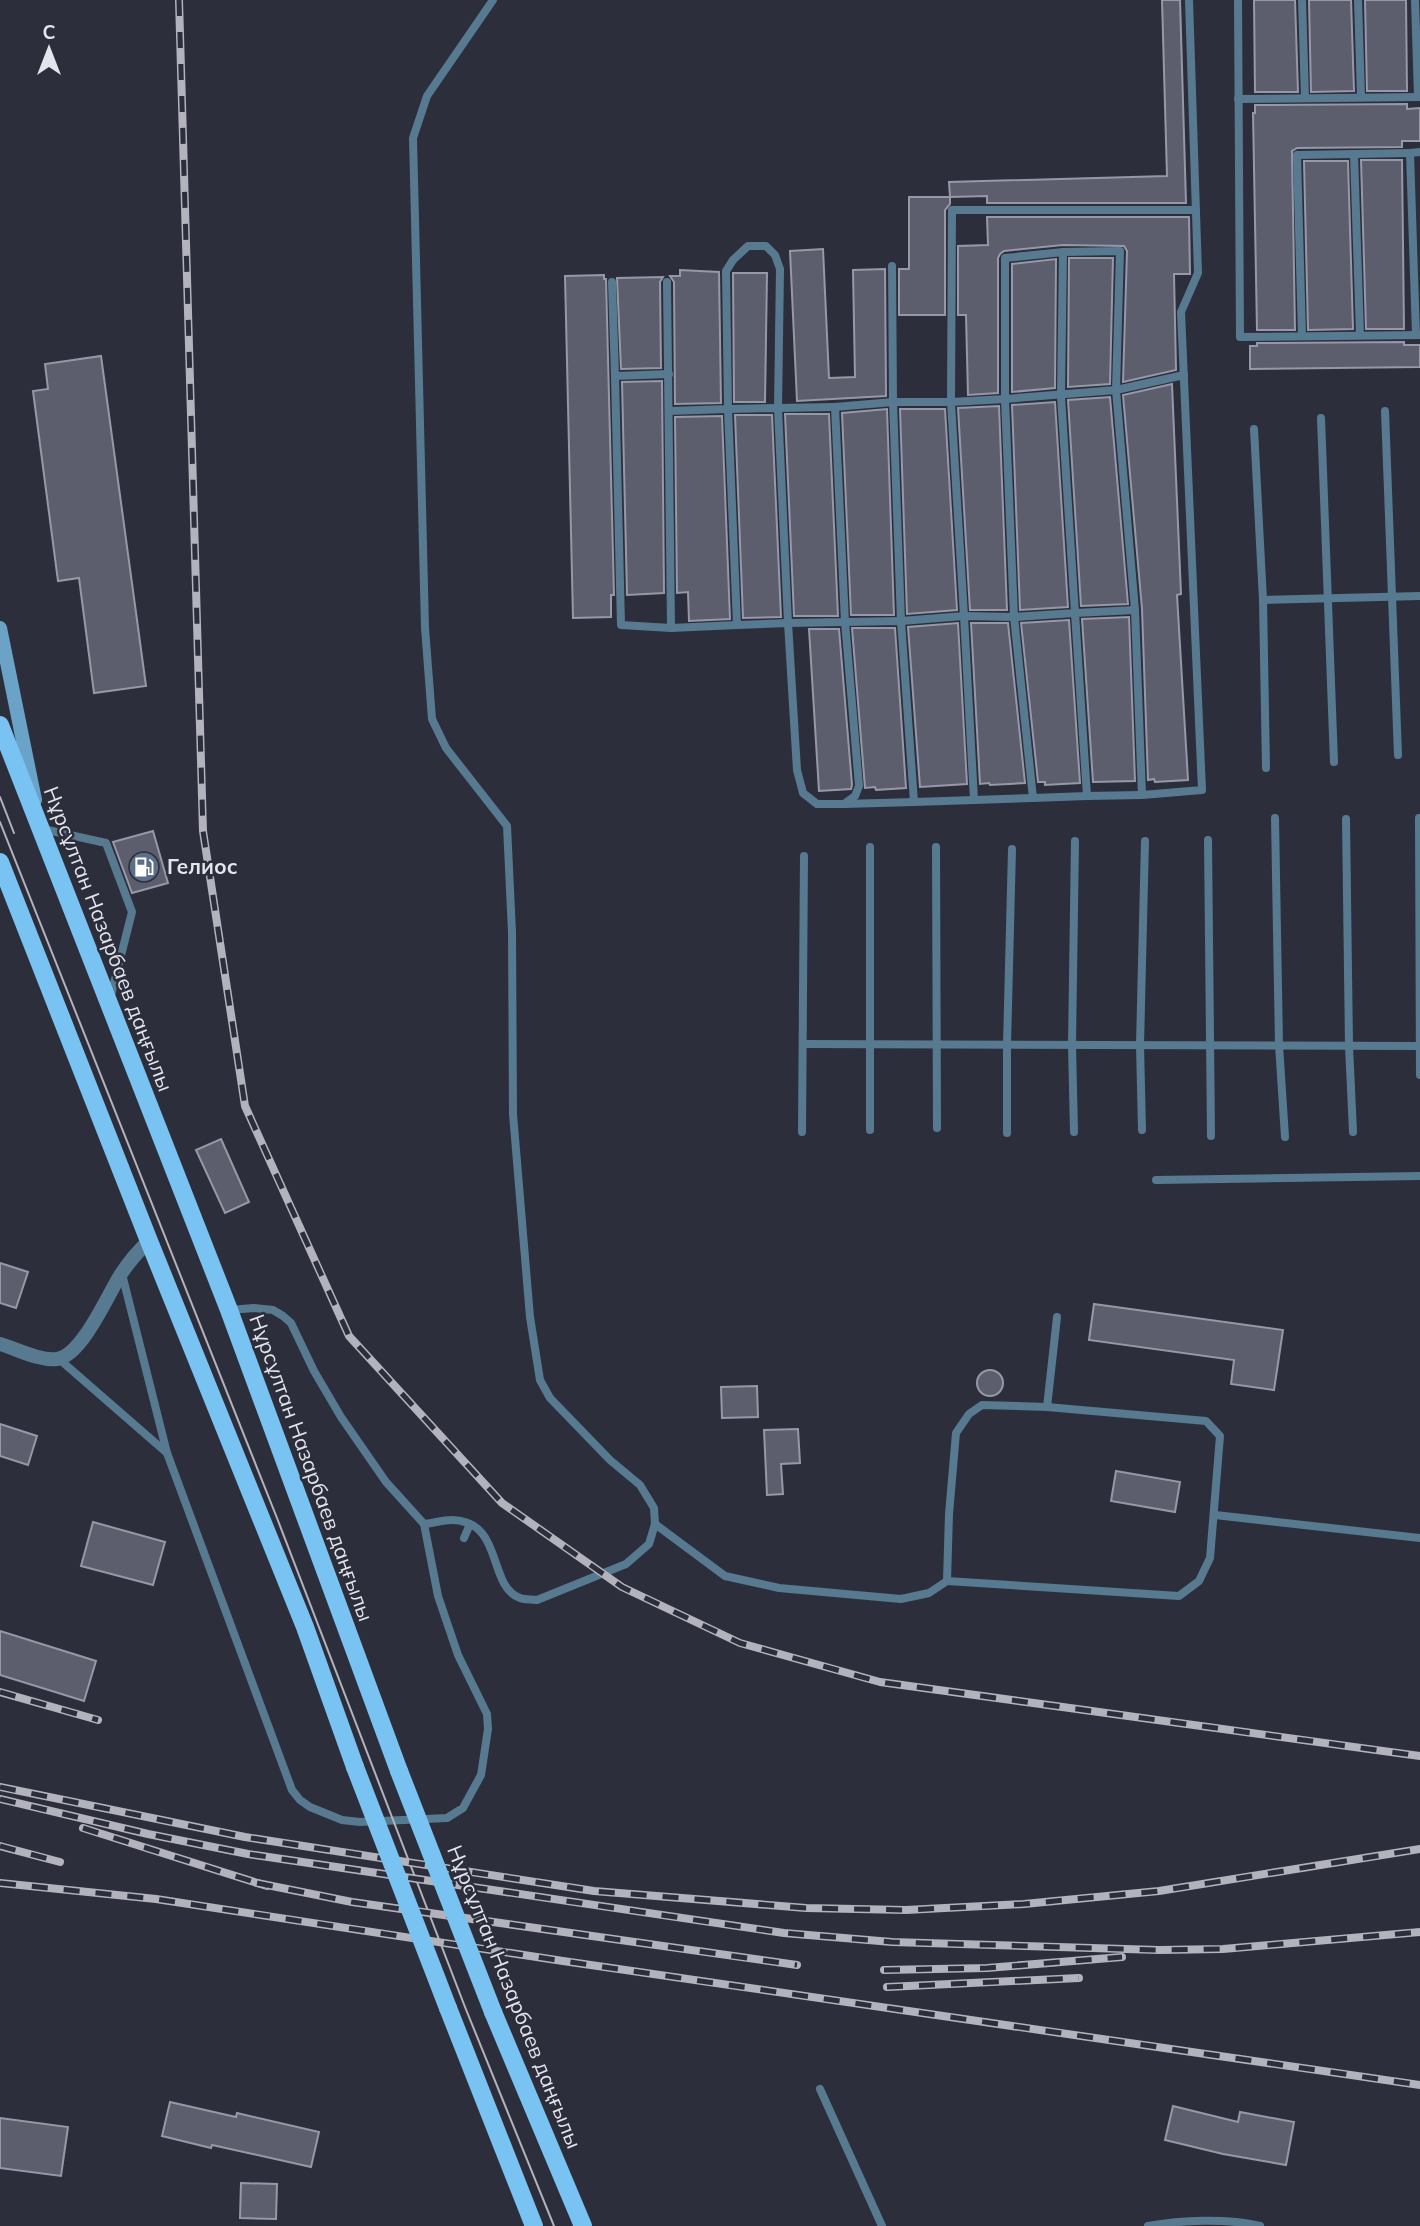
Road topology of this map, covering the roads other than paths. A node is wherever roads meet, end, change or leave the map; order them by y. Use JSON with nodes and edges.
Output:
{"nodes":[{"id":1,"x":493,"y":0,"type":"edge"},
{"id":2,"x":1189,"y":0,"type":"edge"},
{"id":3,"x":1238,"y":0,"type":"edge"},
{"id":4,"x":1301,"y":0,"type":"edge"},
{"id":5,"x":1358,"y":0,"type":"edge"},
{"id":6,"x":1415,"y":0,"type":"edge"},
{"id":7,"x":1361,"y":97,"type":"junction"},
{"id":8,"x":1419,"y":97,"type":"edge"},
{"id":9,"x":1305,"y":98,"type":"junction"},
{"id":10,"x":1238,"y":99,"type":"junction"},
{"id":11,"x":1420,"y":152,"type":"edge"},
{"id":12,"x":1410,"y":153,"type":"junction"},
{"id":13,"x":1354,"y":154,"type":"junction"},
{"id":14,"x":1196,"y":210,"type":"junction"},
{"id":15,"x":1063,"y":252,"type":"junction"},
{"id":16,"x":892,"y":267,"type":"dead end"},
{"id":17,"x":612,"y":282,"type":"dead end"},
{"id":18,"x":667,"y":282,"type":"dead end"},
{"id":19,"x":1360,"y":335,"type":"junction"},
{"id":20,"x":1418,"y":335,"type":"edge"},
{"id":21,"x":1302,"y":336,"type":"junction"},
{"id":22,"x":669,"y":374,"type":"junction"},
{"id":23,"x":1184,"y":375,"type":"junction"},
{"id":24,"x":615,"y":376,"type":"junction"},
{"id":25,"x":1116,"y":390,"type":"junction"},
{"id":26,"x":1061,"y":396,"type":"junction"},
{"id":27,"x":1005,"y":399,"type":"junction"},
{"id":28,"x":892,"y":402,"type":"junction"},
{"id":29,"x":951,"y":402,"type":"junction"},
{"id":30,"x":835,"y":407,"type":"junction"},
{"id":31,"x":778,"y":408,"type":"junction"},
{"id":32,"x":728,"y":409,"type":"junction"},
{"id":33,"x":669,"y":411,"type":"junction"},
{"id":34,"x":1385,"y":411,"type":"dead end"},
{"id":35,"x":1321,"y":418,"type":"dead end"},
{"id":36,"x":1254,"y":429,"type":"dead end"},
{"id":37,"x":1420,"y":596,"type":"edge"},
{"id":38,"x":1392,"y":597,"type":"junction"},
{"id":39,"x":1328,"y":598,"type":"junction"},
{"id":40,"x":1262,"y":600,"type":"junction"},
{"id":41,"x":1135,"y":610,"type":"junction"},
{"id":42,"x":1075,"y":613,"type":"junction"},
{"id":43,"x":964,"y":616,"type":"junction"},
{"id":44,"x":1014,"y":617,"type":"junction"},
{"id":45,"x":901,"y":621,"type":"junction"},
{"id":46,"x":845,"y":622,"type":"junction"},
{"id":47,"x":788,"y":623,"type":"junction"},
{"id":48,"x":737,"y":625,"type":"junction"},
{"id":49,"x":0,"y":628,"type":"edge"},
{"id":50,"x":671,"y":628,"type":"junction"},
{"id":51,"x":0,"y":725,"type":"edge"},
{"id":52,"x":1398,"y":755,"type":"dead end"},
{"id":53,"x":1334,"y":762,"type":"dead end"},
{"id":54,"x":1266,"y":768,"type":"dead end"},
{"id":55,"x":1142,"y":795,"type":"junction"},
{"id":56,"x":1087,"y":796,"type":"junction"},
{"id":57,"x":1033,"y":798,"type":"junction"},
{"id":58,"x":974,"y":800,"type":"junction"},
{"id":59,"x":914,"y":803,"type":"junction"},
{"id":60,"x":844,"y":804,"type":"junction"},
{"id":61,"x":1275,"y":818,"type":"dead end"},
{"id":62,"x":1419,"y":818,"type":"edge"},
{"id":63,"x":1346,"y":819,"type":"dead end"},
{"id":64,"x":41,"y":829,"type":"junction"},
{"id":65,"x":1208,"y":840,"type":"dead end"},
{"id":66,"x":1075,"y":841,"type":"dead end"},
{"id":67,"x":1145,"y":841,"type":"dead end"},
{"id":68,"x":870,"y":847,"type":"dead end"},
{"id":69,"x":936,"y":847,"type":"dead end"},
{"id":70,"x":1012,"y":849,"type":"dead end"},
{"id":71,"x":804,"y":856,"type":"dead end"},
{"id":72,"x":0,"y":862,"type":"edge"},
{"id":73,"x":108,"y":1006,"type":"junction"},
{"id":74,"x":803,"y":1044,"type":"junction"},
{"id":75,"x":869,"y":1045,"type":"junction"},
{"id":76,"x":937,"y":1045,"type":"junction"},
{"id":77,"x":1007,"y":1045,"type":"junction"},
{"id":78,"x":1073,"y":1045,"type":"junction"},
{"id":79,"x":1140,"y":1045,"type":"junction"},
{"id":80,"x":1211,"y":1045,"type":"junction"},
{"id":81,"x":1279,"y":1045,"type":"junction"},
{"id":82,"x":1349,"y":1046,"type":"junction"},
{"id":83,"x":1419,"y":1046,"type":"edge"},
{"id":84,"x":1420,"y":1075,"type":"edge"},
{"id":85,"x":937,"y":1128,"type":"dead end"},
{"id":86,"x":870,"y":1130,"type":"dead end"},
{"id":87,"x":1142,"y":1130,"type":"dead end"},
{"id":88,"x":802,"y":1132,"type":"dead end"},
{"id":89,"x":1074,"y":1132,"type":"dead end"},
{"id":90,"x":1353,"y":1132,"type":"dead end"},
{"id":91,"x":1007,"y":1133,"type":"dead end"},
{"id":92,"x":1211,"y":1136,"type":"dead end"},
{"id":93,"x":1284,"y":1137,"type":"dead end"},
{"id":94,"x":1420,"y":1176,"type":"edge"},
{"id":95,"x":1156,"y":1180,"type":"dead end"},
{"id":96,"x":149,"y":1241,"type":"junction"},
{"id":97,"x":122,"y":1273,"type":"junction"},
{"id":98,"x":229,"y":1310,"type":"junction"},
{"id":99,"x":1057,"y":1317,"type":"dead end"},
{"id":100,"x":0,"y":1344,"type":"edge"},
{"id":101,"x":59,"y":1359,"type":"junction"},
{"id":102,"x":1047,"y":1407,"type":"junction"},
{"id":103,"x":167,"y":1453,"type":"junction"},
{"id":104,"x":1215,"y":1515,"type":"junction"},
{"id":105,"x":424,"y":1524,"type":"junction"},
{"id":106,"x":470,"y":1524,"type":"junction"},
{"id":107,"x":655,"y":1524,"type":"junction"},
{"id":108,"x":464,"y":1538,"type":"dead end"},
{"id":109,"x":1420,"y":1538,"type":"edge"},
{"id":110,"x":947,"y":1581,"type":"junction"},
{"id":111,"x":820,"y":2089,"type":"dead end"},
{"id":112,"x":534,"y":2226,"type":"edge"},
{"id":113,"x":583,"y":2226,"type":"edge"},
{"id":114,"x":882,"y":2226,"type":"edge"},
{"id":115,"x":1148,"y":2226,"type":"edge"},
{"id":116,"x":1260,"y":2226,"type":"edge"}],
"edges":[{"from":1,"to":107,"type":"lane"},
{"from":2,"to":14,"type":"lane"},
{"from":3,"to":10,"type":"lane"},
{"from":4,"to":9,"type":"lane"},
{"from":5,"to":7,"type":"lane"},
{"from":6,"to":8,"type":"lane"},
{"from":7,"to":8,"type":"lane"},
{"from":7,"to":9,"type":"lane"},
{"from":9,"to":10,"type":"lane"},
{"from":10,"to":21,"type":"lane"},
{"from":11,"to":12,"type":"lane"},
{"from":12,"to":13,"type":"lane"},
{"from":12,"to":20,"type":"lane"},
{"from":13,"to":19,"type":"lane"},
{"from":13,"to":21,"type":"lane"},
{"from":14,"to":23,"type":"lane"},
{"from":14,"to":29,"type":"lane"},
{"from":15,"to":25,"type":"lane"},
{"from":15,"to":26,"type":"lane"},
{"from":15,"to":27,"type":"lane"},
{"from":16,"to":28,"type":"lane"},
{"from":17,"to":24,"type":"lane"},
{"from":18,"to":22,"type":"lane"},
{"from":19,"to":20,"type":"lane"},
{"from":19,"to":21,"type":"lane"},
{"from":22,"to":24,"type":"lane"},
{"from":22,"to":33,"type":"lane"},
{"from":23,"to":25,"type":"lane"},
{"from":23,"to":55,"type":"lane"},
{"from":24,"to":50,"type":"lane"},
{"from":25,"to":26,"type":"lane"},
{"from":25,"to":41,"type":"lane"},
{"from":26,"to":27,"type":"lane"},
{"from":26,"to":42,"type":"lane"},
{"from":27,"to":29,"type":"lane"},
{"from":27,"to":44,"type":"lane"},
{"from":28,"to":29,"type":"lane"},
{"from":28,"to":30,"type":"lane"},
{"from":28,"to":45,"type":"lane"},
{"from":29,"to":43,"type":"lane"},
{"from":30,"to":31,"type":"lane"},
{"from":30,"to":46,"type":"lane"},
{"from":31,"to":32,"type":"lane"},
{"from":31,"to":32,"type":"lane"},
{"from":31,"to":47,"type":"lane"},
{"from":32,"to":33,"type":"lane"},
{"from":32,"to":48,"type":"lane"},
{"from":33,"to":50,"type":"lane"},
{"from":34,"to":38,"type":"lane"},
{"from":35,"to":39,"type":"lane"},
{"from":36,"to":40,"type":"lane"},
{"from":37,"to":38,"type":"lane"},
{"from":38,"to":39,"type":"lane"},
{"from":38,"to":52,"type":"lane"},
{"from":39,"to":40,"type":"lane"},
{"from":39,"to":53,"type":"lane"},
{"from":40,"to":54,"type":"lane"},
{"from":41,"to":42,"type":"lane"},
{"from":41,"to":55,"type":"lane"},
{"from":42,"to":44,"type":"lane"},
{"from":42,"to":56,"type":"lane"},
{"from":43,"to":44,"type":"lane"},
{"from":43,"to":45,"type":"lane"},
{"from":43,"to":58,"type":"lane"},
{"from":44,"to":57,"type":"lane"},
{"from":45,"to":46,"type":"lane"},
{"from":45,"to":59,"type":"lane"},
{"from":46,"to":47,"type":"lane"},
{"from":46,"to":60,"type":"lane"},
{"from":47,"to":48,"type":"lane"},
{"from":47,"to":60,"type":"lane"},
{"from":48,"to":50,"type":"lane"},
{"from":49,"to":64,"type":"main road"},
{"from":51,"to":64,"type":"main road","name":"Нұрсұлтан Назарбаев даңғылы"},
{"from":55,"to":56,"type":"lane"},
{"from":56,"to":57,"type":"lane"},
{"from":57,"to":58,"type":"lane"},
{"from":58,"to":59,"type":"lane"},
{"from":59,"to":60,"type":"lane"},
{"from":61,"to":81,"type":"lane"},
{"from":62,"to":83,"type":"lane"},
{"from":63,"to":82,"type":"lane"},
{"from":64,"to":73,"type":"main road","name":"Нұрсұлтан Назарбаев даңғылы"},
{"from":64,"to":73,"type":"lane"},
{"from":65,"to":80,"type":"lane"},
{"from":66,"to":78,"type":"lane"},
{"from":67,"to":79,"type":"lane"},
{"from":68,"to":75,"type":"lane"},
{"from":69,"to":76,"type":"lane"},
{"from":70,"to":77,"type":"lane"},
{"from":71,"to":74,"type":"lane"},
{"from":72,"to":96,"type":"main road"},
{"from":73,"to":98,"type":"main road","name":"Нұрсұлтан Назарбаев даңғылы"},
{"from":74,"to":75,"type":"lane"},
{"from":74,"to":88,"type":"lane"},
{"from":75,"to":76,"type":"lane"},
{"from":75,"to":86,"type":"lane"},
{"from":76,"to":77,"type":"lane"},
{"from":76,"to":85,"type":"lane"},
{"from":77,"to":78,"type":"lane"},
{"from":77,"to":91,"type":"lane"},
{"from":78,"to":79,"type":"lane"},
{"from":78,"to":89,"type":"lane"},
{"from":79,"to":80,"type":"lane"},
{"from":79,"to":87,"type":"lane"},
{"from":80,"to":81,"type":"lane"},
{"from":80,"to":92,"type":"lane"},
{"from":81,"to":82,"type":"lane"},
{"from":81,"to":93,"type":"lane"},
{"from":82,"to":83,"type":"lane"},
{"from":82,"to":90,"type":"lane"},
{"from":83,"to":84,"type":"lane"},
{"from":94,"to":95,"type":"lane"},
{"from":96,"to":97,"type":"street"},
{"from":96,"to":112,"type":"main road","bridge":true},
{"from":97,"to":101,"type":"street"},
{"from":97,"to":103,"type":"lane"},
{"from":98,"to":105,"type":"lane"},
{"from":98,"to":113,"type":"main road","name":"Нұрсұлтан Назарбаев даңғылы","bridge":true},
{"from":99,"to":102,"type":"lane"},
{"from":100,"to":101,"type":"street"},
{"from":101,"to":103,"type":"lane"},
{"from":102,"to":104,"type":"lane"},
{"from":102,"to":110,"type":"lane"},
{"from":103,"to":105,"type":"lane"},
{"from":104,"to":109,"type":"lane"},
{"from":104,"to":110,"type":"lane"},
{"from":105,"to":106,"type":"lane"},
{"from":106,"to":107,"type":"lane"},
{"from":106,"to":108,"type":"lane"},
{"from":107,"to":110,"type":"lane"},
{"from":111,"to":114,"type":"lane"},
{"from":115,"to":116,"type":"lane"}]}
